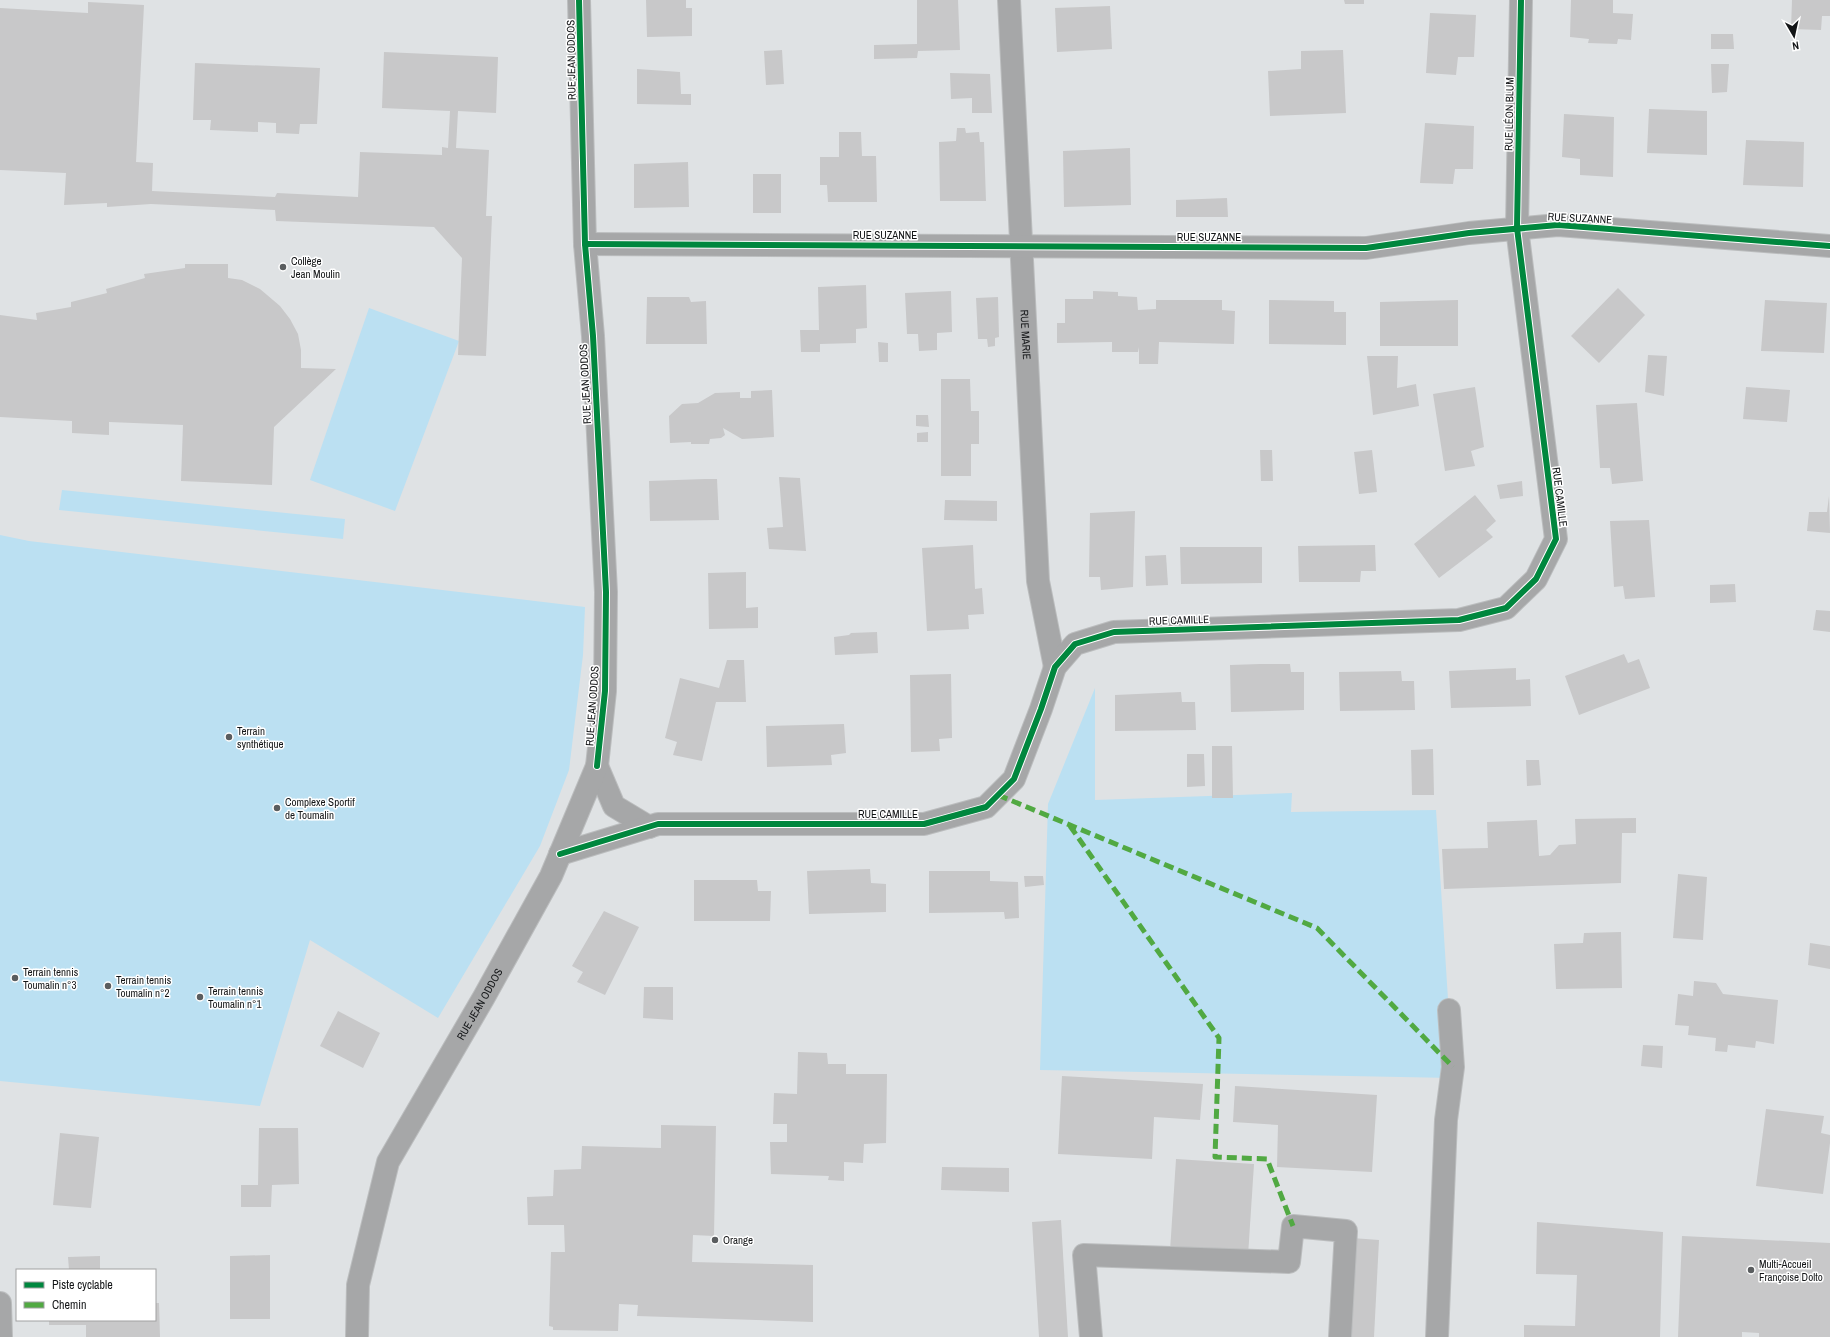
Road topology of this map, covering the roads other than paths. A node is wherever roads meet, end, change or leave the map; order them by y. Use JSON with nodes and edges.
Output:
{"nodes":[{"id":1,"x":579,"y":0,"type":"edge"},
{"id":2,"x":1008,"y":0,"type":"edge"},
{"id":3,"x":1521,"y":0,"type":"edge"},
{"id":4,"x":1517,"y":228,"type":"junction"},
{"id":5,"x":585,"y":244,"type":"junction"},
{"id":6,"x":1022,"y":246,"type":"junction"},
{"id":7,"x":1830,"y":246,"type":"edge"},
{"id":8,"x":1055,"y":667,"type":"junction"},
{"id":9,"x":597,"y":766,"type":"junction"},
{"id":10,"x":649,"y":827,"type":"junction"},
{"id":11,"x":560,"y":854,"type":"junction"},
{"id":12,"x":1449,"y":1010,"type":"dead end"},
{"id":13,"x":0,"y":1303,"type":"edge"},
{"id":14,"x":1,"y":1337,"type":"edge"},
{"id":15,"x":357,"y":1337,"type":"edge"},
{"id":16,"x":1091,"y":1337,"type":"edge"},
{"id":17,"x":1340,"y":1337,"type":"edge"},
{"id":18,"x":1436,"y":1337,"type":"edge"}],
"edges":[{"from":1,"to":5,"type":"street","name":"RUE JEAN ODDOS"},
{"from":2,"to":6,"type":"street","name":"RUE MARIE"},
{"from":3,"to":4,"type":"street","name":"RUE LÉON BLUM"},
{"from":4,"to":6,"type":"street","name":"RUE SUZANNE"},
{"from":4,"to":7,"type":"street","name":"RUE SUZANNE"},
{"from":4,"to":8,"type":"street","name":"RUE CAMILLE"},
{"from":5,"to":6,"type":"street","name":"RUE SUZANNE"},
{"from":5,"to":9,"type":"street","name":"RUE JEAN ODDOS"},
{"from":6,"to":8,"type":"street","name":"RUE MARIE"},
{"from":8,"to":10,"type":"street","name":"RUE CAMILLE"},
{"from":9,"to":10,"type":"street"},
{"from":9,"to":11,"type":"street","name":"RUE JEAN ODDOS"},
{"from":10,"to":11,"type":"street","name":"RUE CAMILLE"},
{"from":11,"to":15,"type":"street","name":"RUE JEAN ODDOS"},
{"from":12,"to":18,"type":"street"},
{"from":13,"to":14,"type":"street"},
{"from":16,"to":17,"type":"street"}]}
